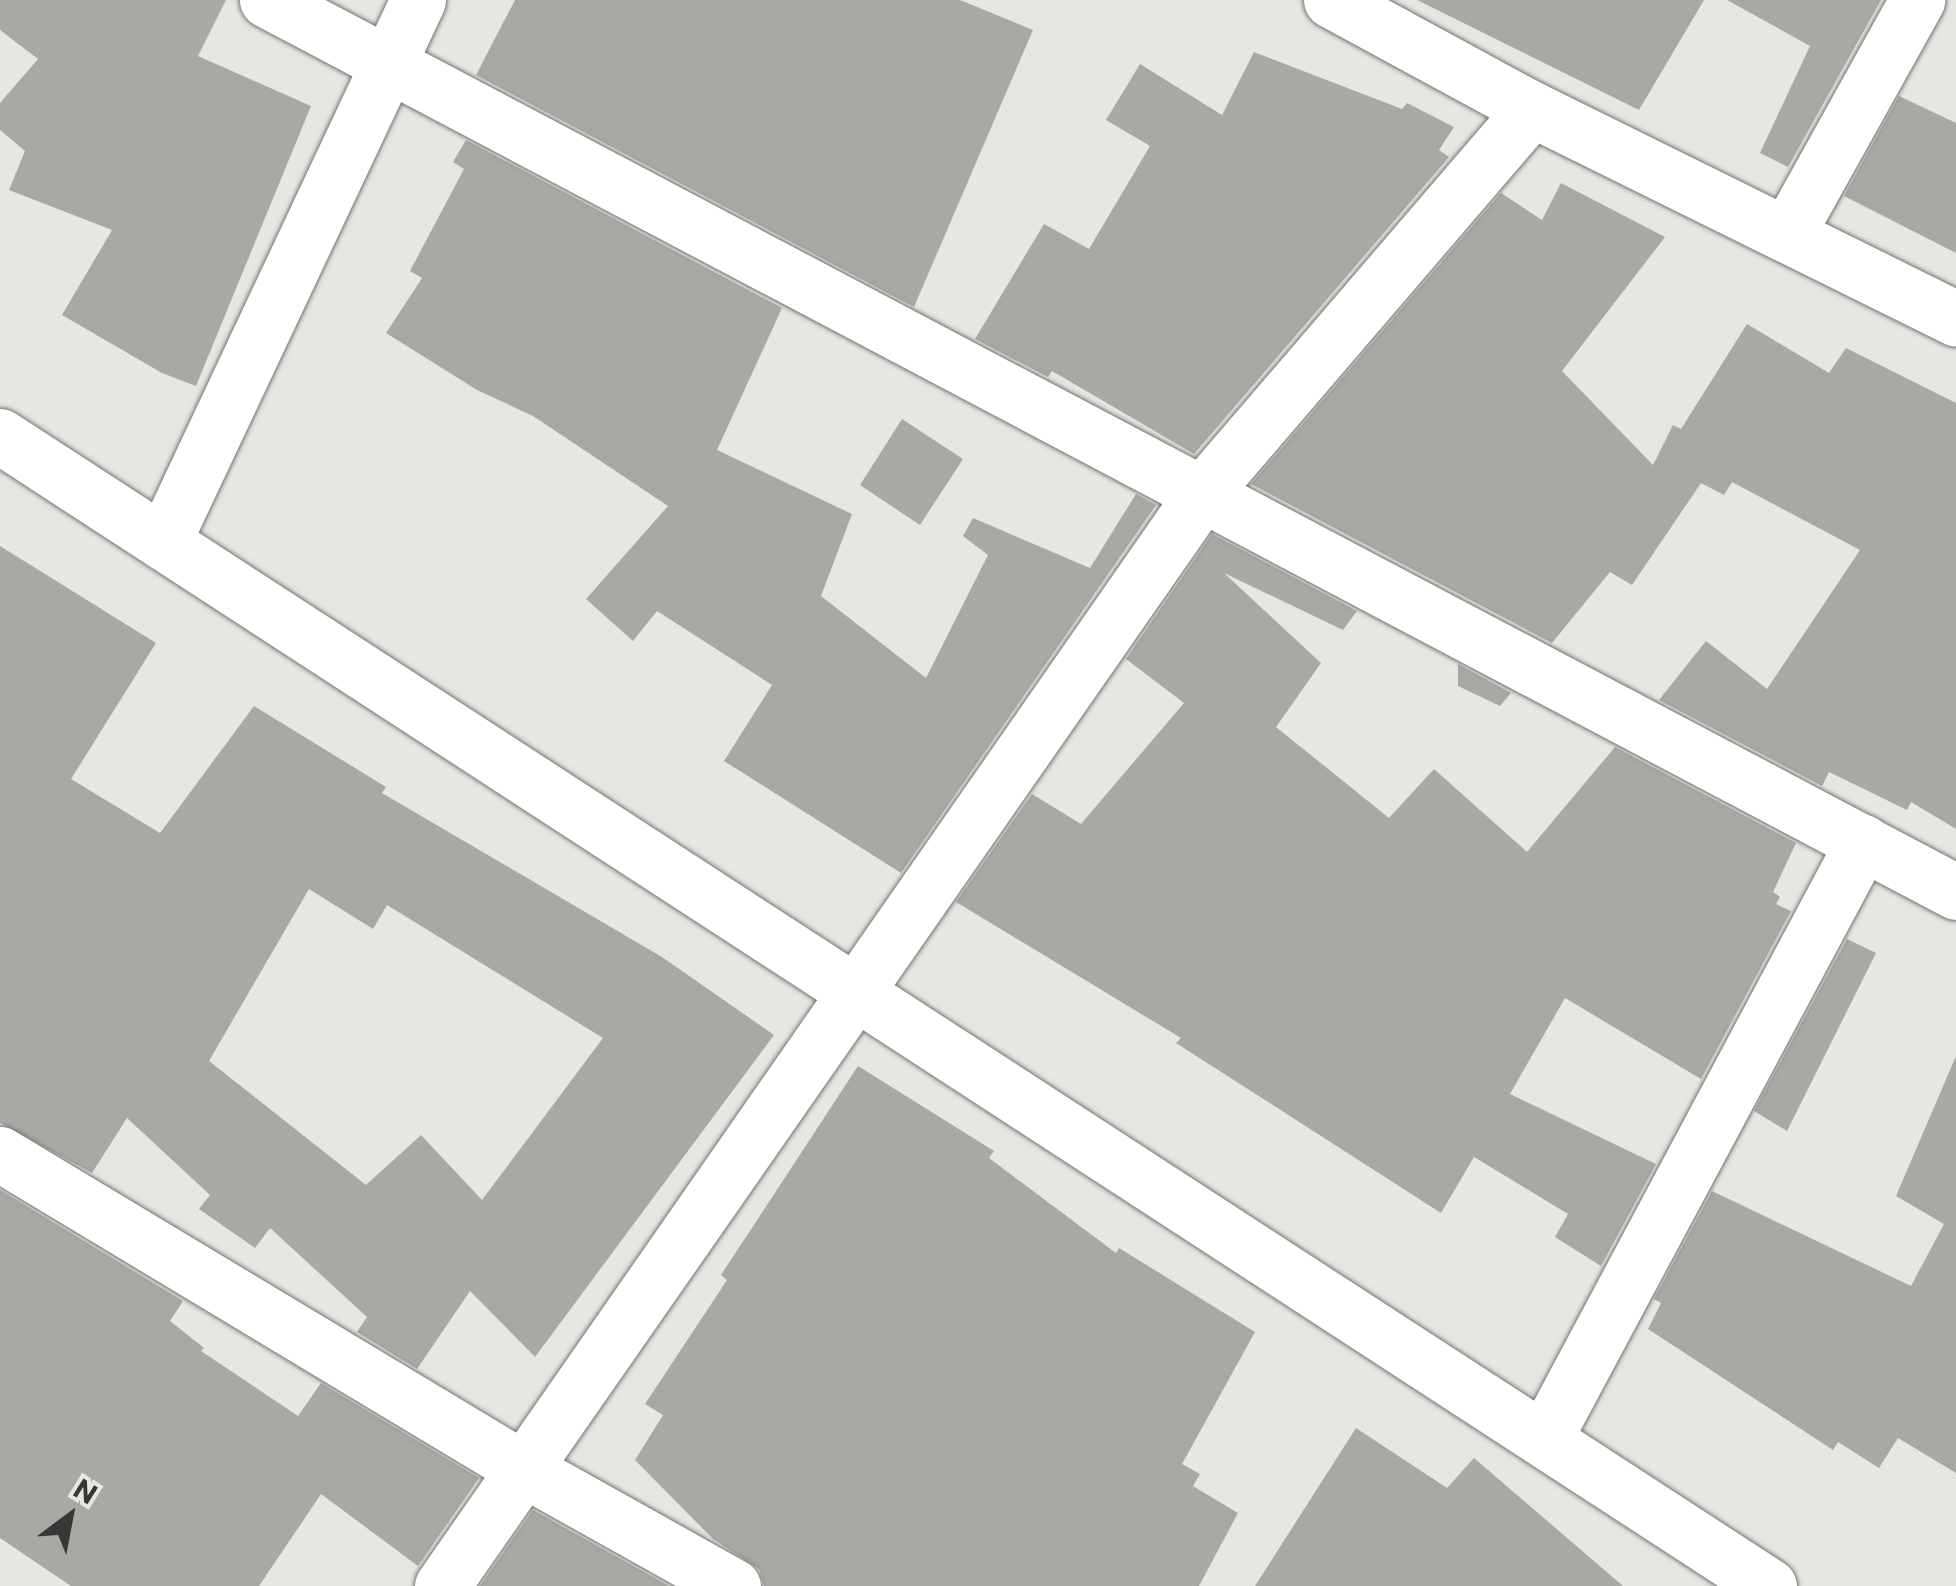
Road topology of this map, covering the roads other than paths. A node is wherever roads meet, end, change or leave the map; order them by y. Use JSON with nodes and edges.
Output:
{"nodes":[{"id":1,"x":267,"y":0,"type":"edge"},
{"id":2,"x":418,"y":0,"type":"edge"},
{"id":3,"x":1332,"y":0,"type":"edge"},
{"id":4,"x":1917,"y":0,"type":"edge"},
{"id":5,"x":386,"y":67,"type":"junction"},
{"id":6,"x":1532,"y":109,"type":"junction"},
{"id":7,"x":1787,"y":234,"type":"junction"},
{"id":8,"x":1956,"y":320,"type":"edge"},
{"id":9,"x":0,"y":436,"type":"edge"},
{"id":10,"x":1204,"y":490,"type":"junction"},
{"id":11,"x":163,"y":542,"type":"junction"},
{"id":12,"x":1863,"y":842,"type":"junction"},
{"id":13,"x":1956,"y":892,"type":"edge"},
{"id":14,"x":857,"y":993,"type":"junction"},
{"id":15,"x":0,"y":1154,"type":"edge"},
{"id":16,"x":1544,"y":1439,"type":"junction"},
{"id":17,"x":527,"y":1472,"type":"junction"},
{"id":18,"x":442,"y":1586,"type":"edge"},
{"id":19,"x":733,"y":1586,"type":"edge"},
{"id":20,"x":1769,"y":1586,"type":"edge"}],
"edges":[{"from":1,"to":5,"type":"street"},
{"from":2,"to":5,"type":"street"},
{"from":3,"to":6,"type":"street"},
{"from":4,"to":7,"type":"street"},
{"from":5,"to":10,"type":"street"},
{"from":5,"to":11,"type":"street"},
{"from":6,"to":7,"type":"street"},
{"from":6,"to":10,"type":"street"},
{"from":7,"to":8,"type":"street"},
{"from":9,"to":11,"type":"street"},
{"from":10,"to":12,"type":"street"},
{"from":10,"to":14,"type":"street"},
{"from":11,"to":14,"type":"street"},
{"from":12,"to":13,"type":"street"},
{"from":12,"to":16,"type":"street"},
{"from":14,"to":16,"type":"street"},
{"from":14,"to":17,"type":"street"},
{"from":15,"to":17,"type":"street"},
{"from":16,"to":20,"type":"street"},
{"from":17,"to":18,"type":"street"},
{"from":17,"to":19,"type":"street"}]}
